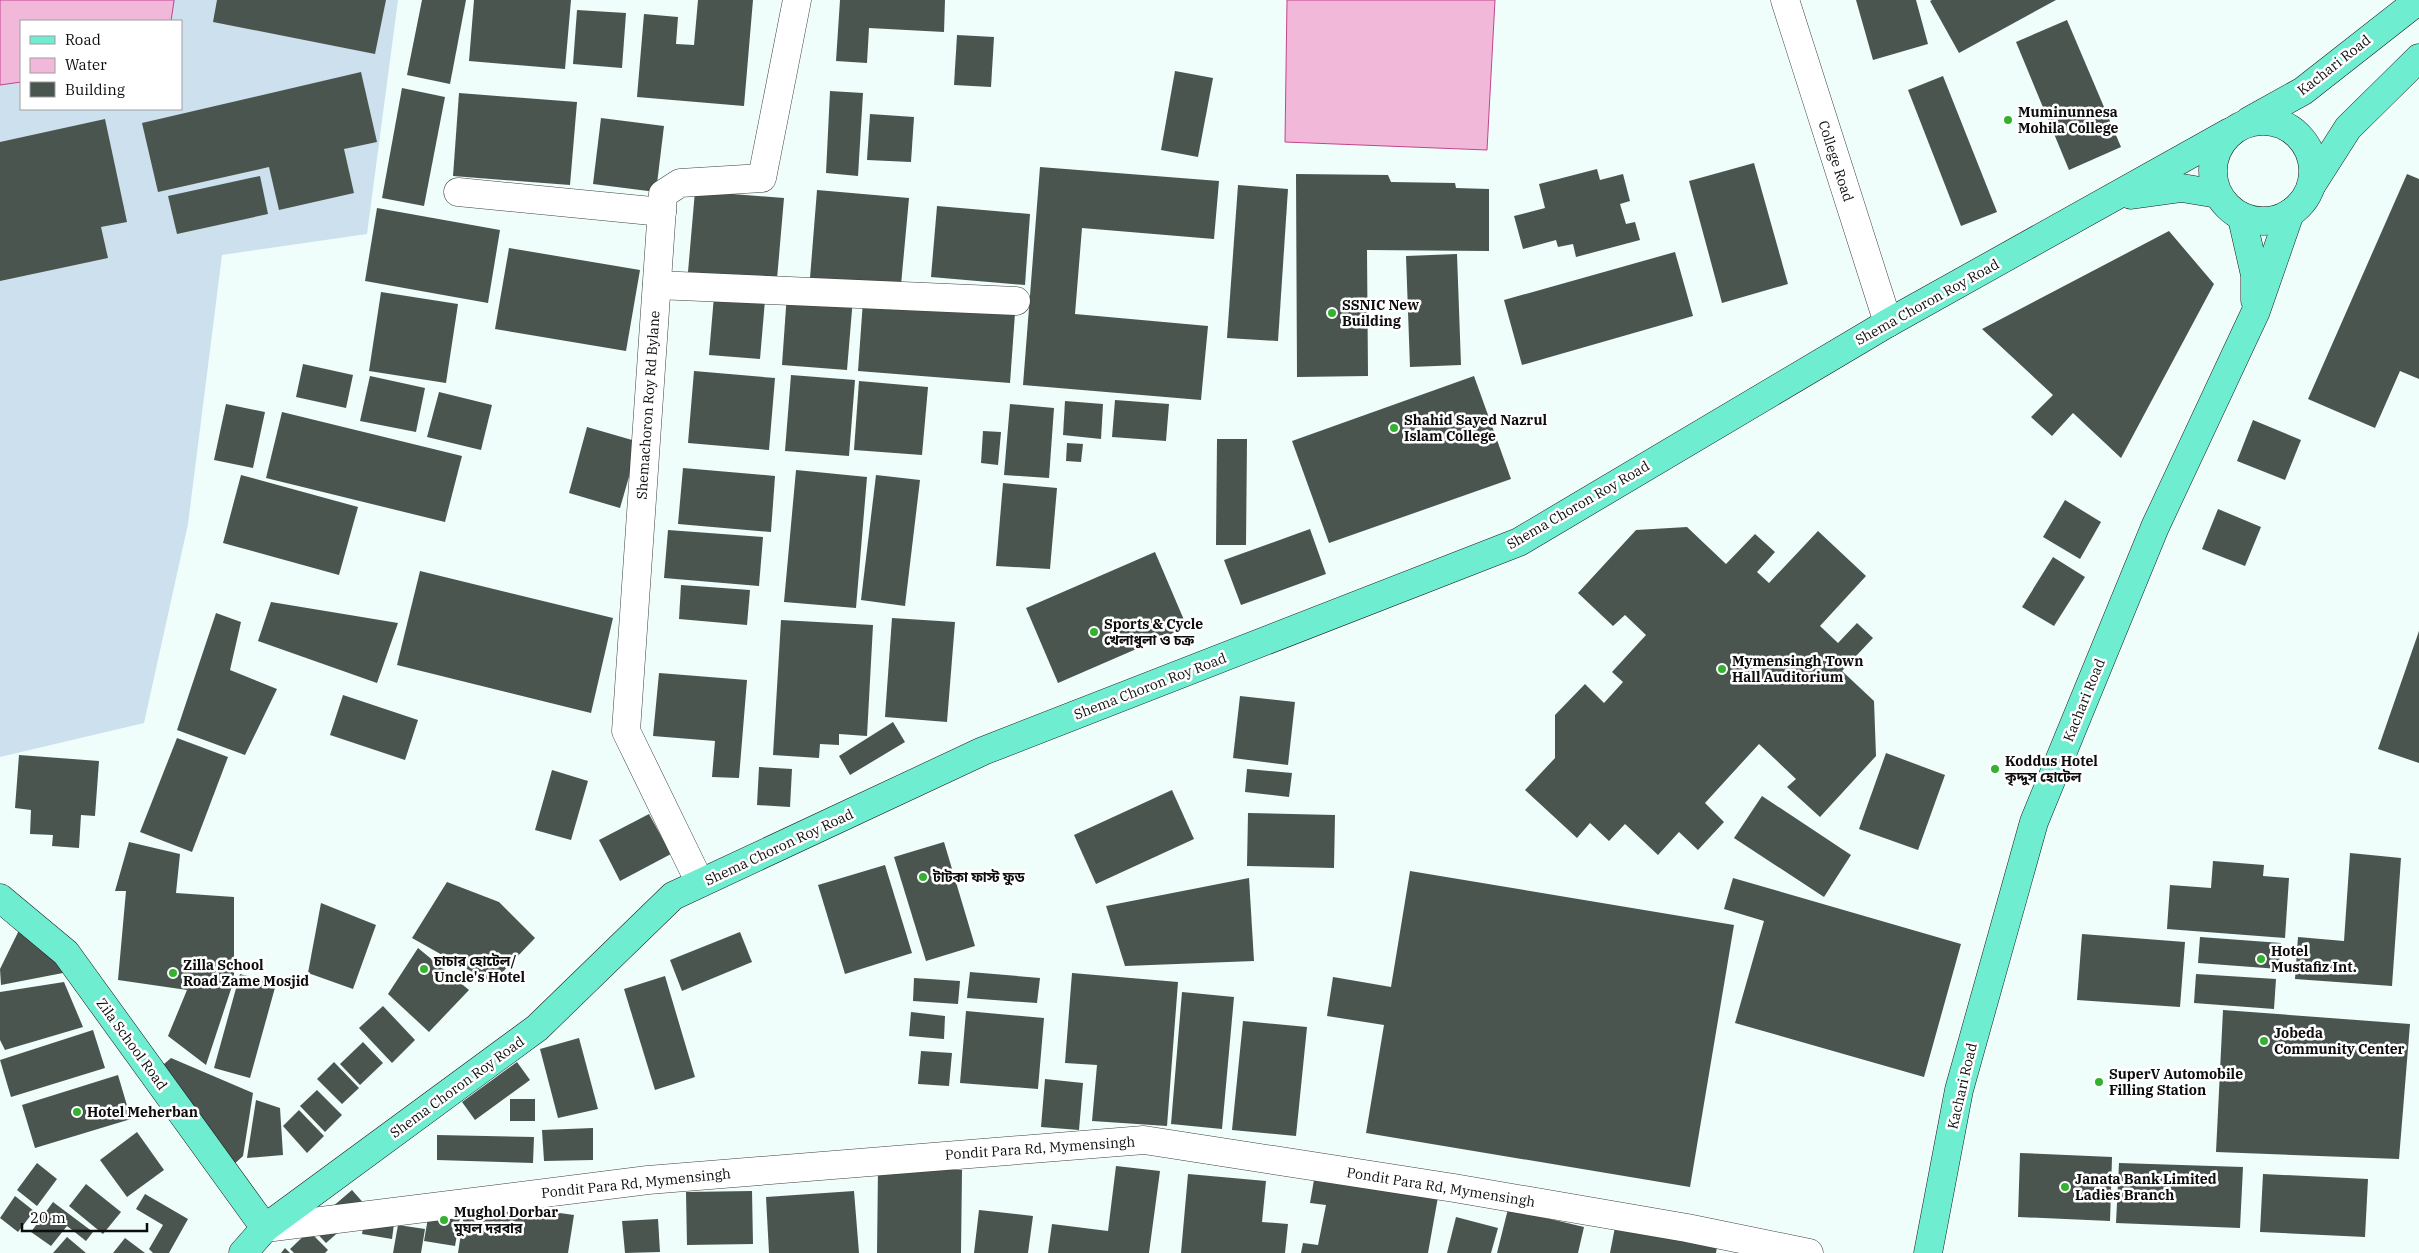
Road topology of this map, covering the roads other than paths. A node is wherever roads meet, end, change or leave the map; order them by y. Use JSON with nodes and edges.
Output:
{"nodes":[{"id":1,"x":797,"y":0,"type":"edge"},
{"id":2,"x":1785,"y":0,"type":"edge"},
{"id":3,"x":2419,"y":0,"type":"edge"},
{"id":4,"x":2419,"y":58,"type":"edge"},
{"id":5,"x":2238,"y":127,"type":"junction"},
{"id":6,"x":2311,"y":186,"type":"junction"},
{"id":7,"x":458,"y":192,"type":"dead end"},
{"id":8,"x":2218,"y":194,"type":"junction"},
{"id":9,"x":2112,"y":198,"type":"junction"},
{"id":10,"x":662,"y":212,"type":"junction"},
{"id":11,"x":2290,"y":213,"type":"junction"},
{"id":12,"x":2242,"y":218,"type":"junction"},
{"id":13,"x":657,"y":285,"type":"junction"},
{"id":14,"x":1016,"y":301,"type":"dead end"},
{"id":15,"x":2256,"y":311,"type":"junction"},
{"id":16,"x":1888,"y":323,"type":"junction"},
{"id":17,"x":700,"y":883,"type":"junction"},
{"id":18,"x":0,"y":898,"type":"edge"},
{"id":19,"x":265,"y":1228,"type":"junction"},
{"id":20,"x":243,"y":1253,"type":"edge"},
{"id":21,"x":1809,"y":1253,"type":"edge"},
{"id":22,"x":1928,"y":1253,"type":"edge"}],
"edges":[{"from":1,"to":10,"type":"street","name":"Shemachoron Roy Rd Bylane"},
{"from":2,"to":16,"type":"street","name":"College Road"},
{"from":3,"to":5,"type":"main road","name":"Kachari Road"},
{"from":4,"to":6,"type":"main road"},
{"from":5,"to":6,"type":"main road"},
{"from":5,"to":8,"type":"main road"},
{"from":5,"to":9,"type":"main road","name":"Shema Choron Roy Road"},
{"from":6,"to":11,"type":"main road"},
{"from":7,"to":10,"type":"street"},
{"from":8,"to":9,"type":"main road","name":"Shema Choron Roy Road"},
{"from":8,"to":12,"type":"main road"},
{"from":9,"to":16,"type":"main road","name":"Shema Choron Roy Road"},
{"from":10,"to":13,"type":"street","name":"Shemachoron Roy Rd Bylane"},
{"from":11,"to":12,"type":"main road"},
{"from":11,"to":15,"type":"main road","name":"Kachari Road"},
{"from":12,"to":15,"type":"main road","name":"Kachari Road"},
{"from":13,"to":14,"type":"street"},
{"from":13,"to":17,"type":"street","name":"Shemachoron Roy Rd Bylane"},
{"from":15,"to":22,"type":"main road","name":"Kachari Road"},
{"from":16,"to":17,"type":"main road","name":"Shema Choron Roy Road"},
{"from":17,"to":19,"type":"main road","name":"Shema Choron Roy Road"},
{"from":18,"to":19,"type":"main road","name":"Zila School Road"},
{"from":19,"to":20,"type":"main road","name":"Shema Choron Roy Road"},
{"from":19,"to":21,"type":"street","name":"Pondit Para Rd, Mymensingh"}]}
